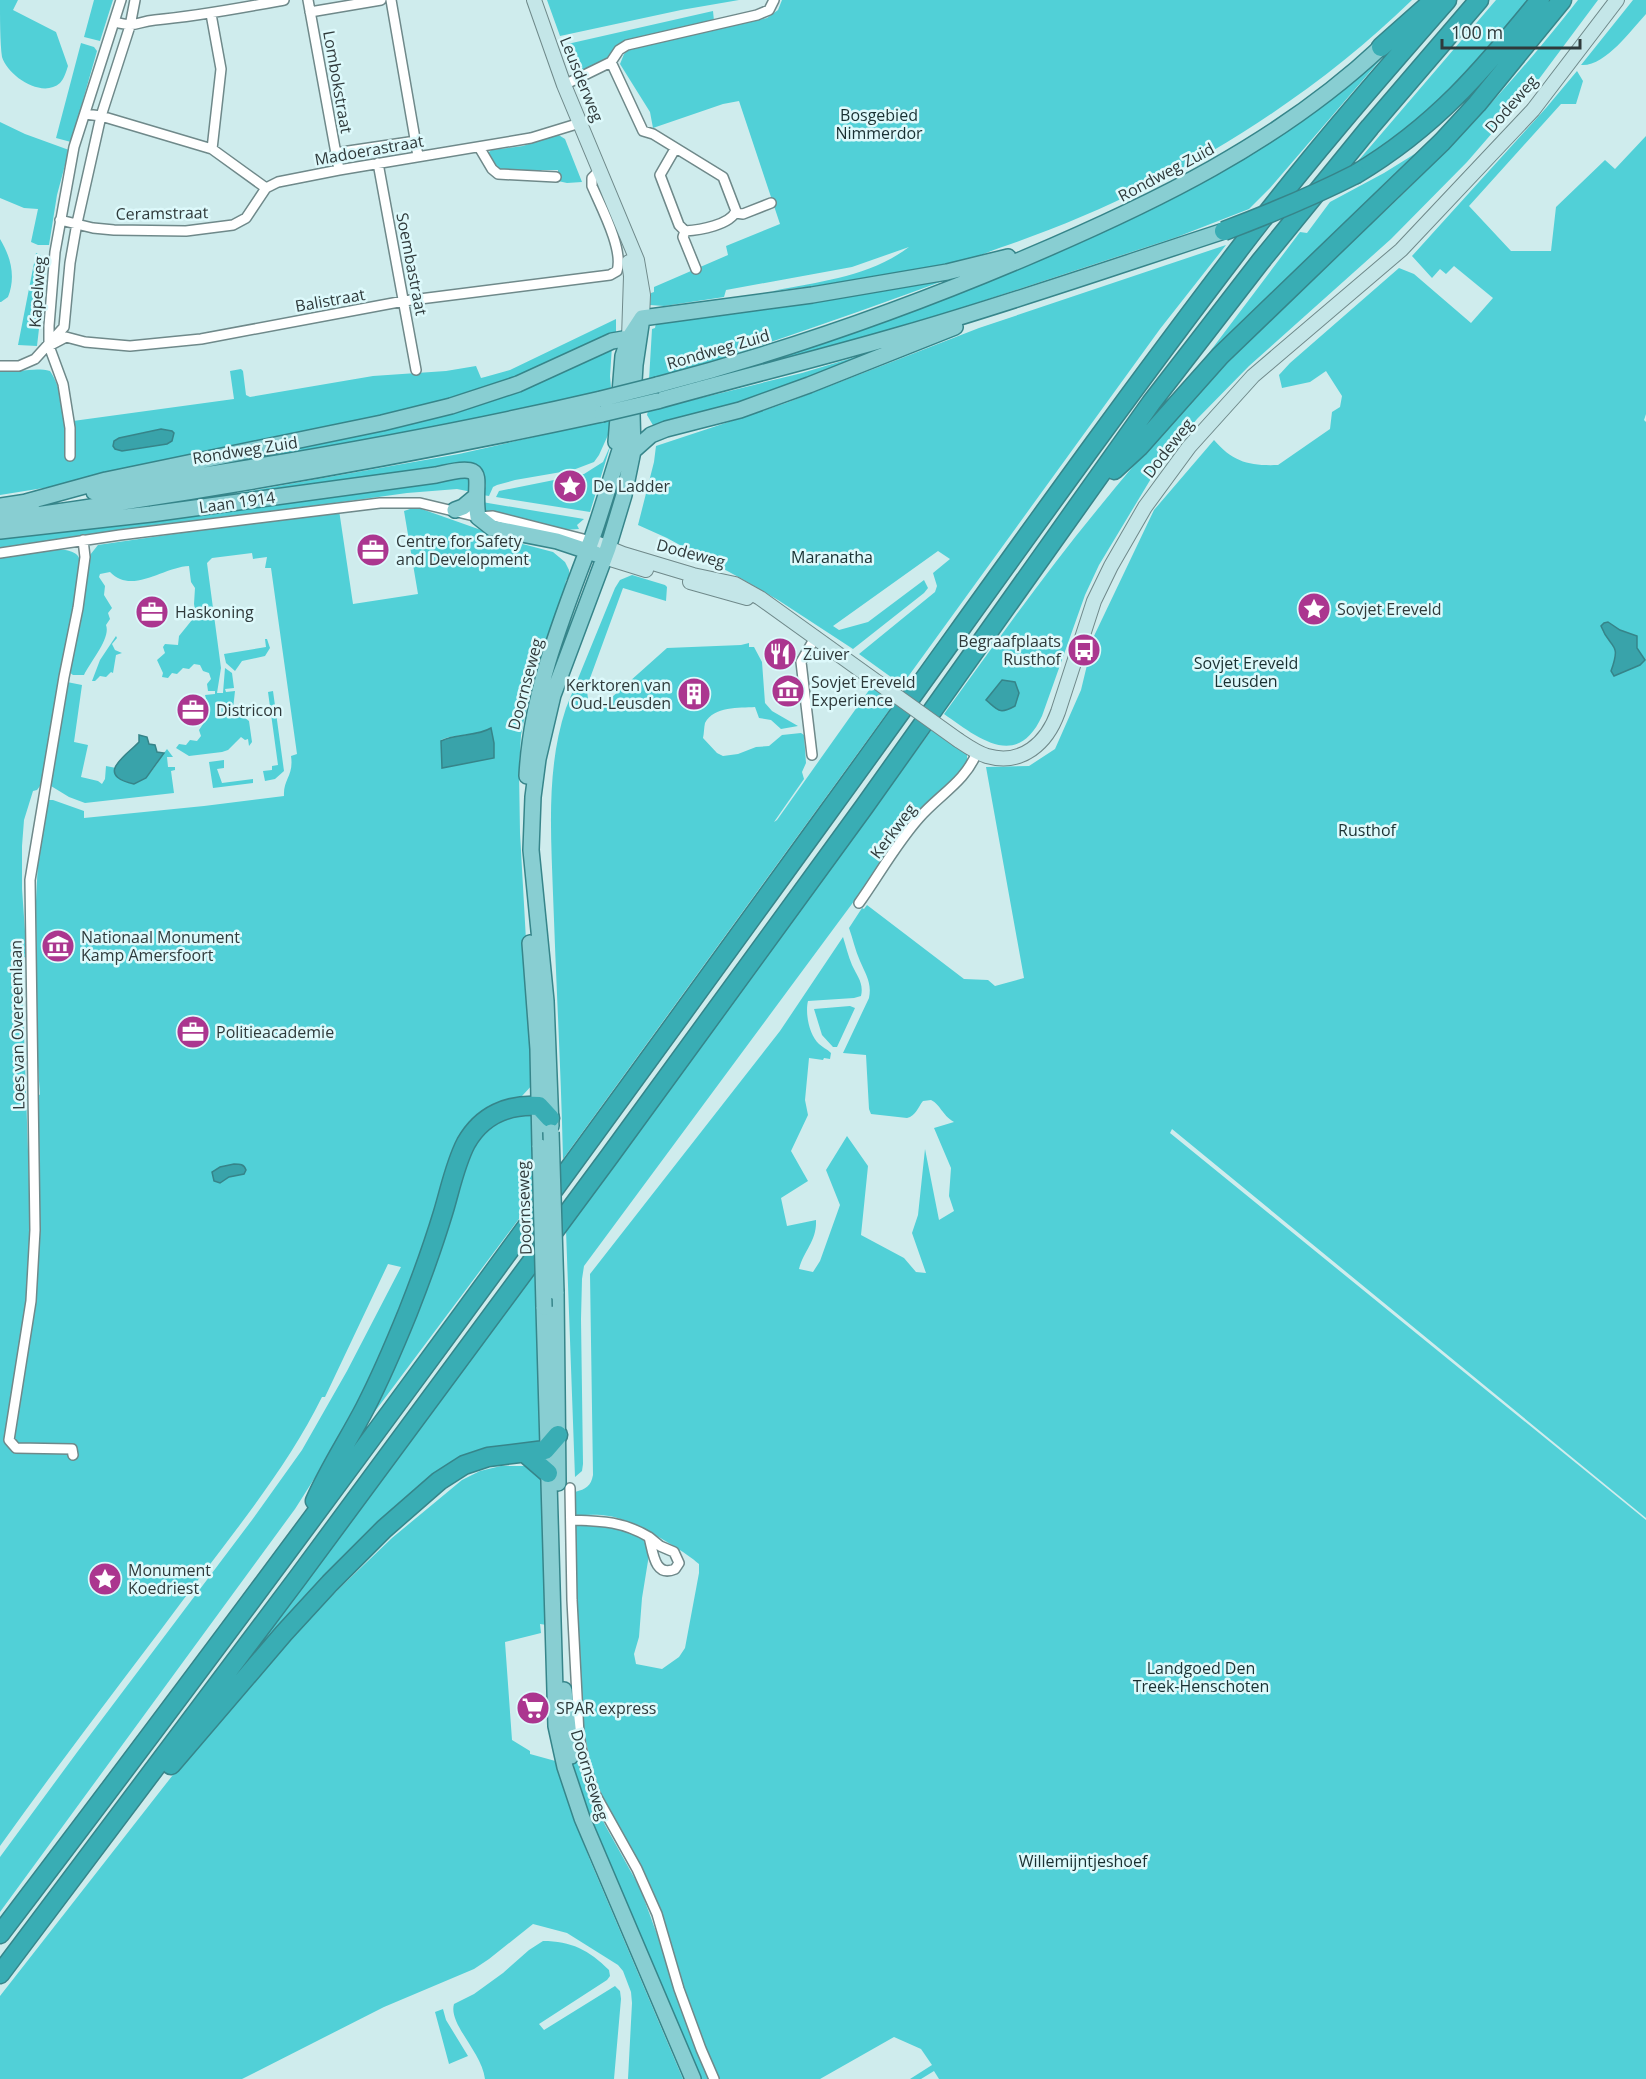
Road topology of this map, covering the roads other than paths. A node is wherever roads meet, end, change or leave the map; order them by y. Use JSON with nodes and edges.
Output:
{"nodes":[{"id":1,"x":121,"y":0,"type":"edge"},
{"id":2,"x":135,"y":0,"type":"edge"},
{"id":3,"x":284,"y":0,"type":"edge"},
{"id":4,"x":308,"y":0,"type":"edge"},
{"id":5,"x":381,"y":0,"type":"edge"},
{"id":6,"x":391,"y":0,"type":"edge"},
{"id":7,"x":534,"y":0,"type":"edge"},
{"id":8,"x":774,"y":0,"type":"edge"},
{"id":9,"x":1434,"y":0,"type":"edge"},
{"id":10,"x":1447,"y":0,"type":"edge"},
{"id":11,"x":1479,"y":0,"type":"edge"},
{"id":12,"x":1540,"y":0,"type":"edge"},
{"id":13,"x":1562,"y":0,"type":"edge"},
{"id":14,"x":1617,"y":0,"type":"edge"},
{"id":15,"x":310,"y":12,"type":"junction"},
{"id":16,"x":211,"y":14,"type":"junction"},
{"id":17,"x":115,"y":22,"type":"junction"},
{"id":18,"x":130,"y":26,"type":"junction"},
{"id":19,"x":1534,"y":35,"type":"junction"},
{"id":20,"x":1381,"y":47,"type":"joint"},
{"id":21,"x":611,"y":62,"type":"junction"},
{"id":22,"x":569,"y":82,"type":"junction"},
{"id":23,"x":85,"y":114,"type":"junction"},
{"id":24,"x":101,"y":116,"type":"junction"},
{"id":25,"x":580,"y":123,"type":"junction"},
{"id":26,"x":416,"y":141,"type":"junction"},
{"id":27,"x":479,"y":147,"type":"junction"},
{"id":28,"x":212,"y":149,"type":"junction"},
{"id":29,"x":675,"y":149,"type":"junction"},
{"id":30,"x":335,"y":153,"type":"junction"},
{"id":31,"x":418,"y":156,"type":"junction"},
{"id":32,"x":378,"y":163,"type":"junction"},
{"id":33,"x":339,"y":170,"type":"junction"},
{"id":34,"x":600,"y":170,"type":"junction"},
{"id":35,"x":1356,"y":174,"type":"junction"},
{"id":36,"x":556,"y":177,"type":"dead end"},
{"id":37,"x":266,"y":188,"type":"junction"},
{"id":38,"x":771,"y":203,"type":"dead end"},
{"id":39,"x":735,"y":213,"type":"junction"},
{"id":40,"x":60,"y":220,"type":"junction"},
{"id":41,"x":77,"y":223,"type":"junction"},
{"id":42,"x":686,"y":231,"type":"junction"},
{"id":43,"x":1224,"y":231,"type":"joint"},
{"id":44,"x":1046,"y":249,"type":"junction"},
{"id":45,"x":633,"y":260,"type":"junction"},
{"id":46,"x":696,"y":269,"type":"dead end"},
{"id":47,"x":405,"y":301,"type":"junction"},
{"id":48,"x":1009,"y":302,"type":"junction"},
{"id":49,"x":642,"y":318,"type":"junction"},
{"id":50,"x":629,"y":338,"type":"junction"},
{"id":51,"x":49,"y":346,"type":"junction"},
{"id":52,"x":636,"y":360,"type":"junction"},
{"id":53,"x":0,"y":366,"type":"edge"},
{"id":54,"x":416,"y":370,"type":"dead end"},
{"id":55,"x":657,"y":393,"type":"junction"},
{"id":56,"x":601,"y":407,"type":"junction"},
{"id":57,"x":632,"y":414,"type":"junction"},
{"id":58,"x":633,"y":451,"type":"junction"},
{"id":59,"x":70,"y":456,"type":"dead end"},
{"id":60,"x":614,"y":466,"type":"junction"},
{"id":61,"x":1090,"y":491,"type":"junction"},
{"id":62,"x":475,"y":497,"type":"junction"},
{"id":63,"x":26,"y":502,"type":"junction"},
{"id":64,"x":0,"y":506,"type":"edge"},
{"id":65,"x":455,"y":510,"type":"junction"},
{"id":66,"x":478,"y":517,"type":"junction"},
{"id":67,"x":0,"y":520,"type":"edge"},
{"id":68,"x":0,"y":531,"type":"edge"},
{"id":69,"x":83,"y":540,"type":"junction"},
{"id":70,"x":589,"y":546,"type":"junction"},
{"id":71,"x":0,"y":553,"type":"edge"},
{"id":72,"x":606,"y":553,"type":"junction"},
{"id":73,"x":816,"y":636,"type":"junction"},
{"id":74,"x":977,"y":752,"type":"junction"},
{"id":75,"x":812,"y":756,"type":"dead end"},
{"id":76,"x":859,"y":903,"type":"dead end"},
{"id":77,"x":547,"y":1119,"type":"junction"},
{"id":78,"x":553,"y":1442,"type":"junction"},
{"id":79,"x":526,"y":1454,"type":"junction"},
{"id":80,"x":73,"y":1455,"type":"dead end"},
{"id":81,"x":548,"y":1473,"type":"junction"},
{"id":82,"x":570,"y":1488,"type":"dead end"},
{"id":83,"x":571,"y":1520,"type":"junction"},
{"id":84,"x":303,"y":1530,"type":"junction"},
{"id":85,"x":649,"y":1537,"type":"dead end"},
{"id":86,"x":97,"y":1846,"type":"junction"},
{"id":87,"x":601,"y":1866,"type":"junction"},
{"id":88,"x":0,"y":1934,"type":"edge"},
{"id":89,"x":0,"y":1974,"type":"edge"},
{"id":90,"x":693,"y":2079,"type":"edge"},
{"id":91,"x":714,"y":2079,"type":"edge"}],
"edges":[{"from":1,"to":17,"type":"street","name":"Kapelweg"},
{"from":2,"to":18,"type":"street","name":"Kapelweg"},
{"from":3,"to":16,"type":"street"},
{"from":4,"to":15,"type":"street","name":"Lombokstraat"},
{"from":5,"to":15,"type":"street"},
{"from":6,"to":26,"type":"street"},
{"from":7,"to":22,"type":"street","name":"Leusderweg"},
{"from":8,"to":21,"type":"street"},
{"from":9,"to":20,"type":"highway"},
{"from":10,"to":84,"type":"highway"},
{"from":11,"to":61,"type":"highway"},
{"from":12,"to":35,"type":"highway"},
{"from":13,"to":19,"type":"highway"},
{"from":14,"to":74,"type":"street","name":"Dodeweg"},
{"from":15,"to":30,"type":"street","name":"Lombokstraat"},
{"from":16,"to":18,"type":"street"},
{"from":16,"to":28,"type":"street"},
{"from":17,"to":18,"type":"street"},
{"from":17,"to":23,"type":"street","name":"Kapelweg"},
{"from":18,"to":24,"type":"street","name":"Kapelweg"},
{"from":19,"to":35,"type":"highway"},
{"from":19,"to":61,"type":"highway"},
{"from":20,"to":44,"type":"main road","name":"Rondweg Zuid"},
{"from":21,"to":22,"type":"street"},
{"from":21,"to":29,"type":"street"},
{"from":22,"to":25,"type":"street","name":"Leusderweg"},
{"from":23,"to":24,"type":"street"},
{"from":23,"to":40,"type":"street","name":"Kapelweg"},
{"from":24,"to":28,"type":"street"},
{"from":24,"to":41,"type":"street","name":"Kapelweg"},
{"from":25,"to":27,"type":"street","name":"Madoerastraat"},
{"from":25,"to":34,"type":"street","name":"Leusderweg"},
{"from":26,"to":30,"type":"street","name":"Madoerastraat"},
{"from":26,"to":31,"type":"street"},
{"from":27,"to":31,"type":"street","name":"Madoerastraat"},
{"from":27,"to":36,"type":"street"},
{"from":28,"to":37,"type":"street"},
{"from":29,"to":39,"type":"street"},
{"from":29,"to":42,"type":"street"},
{"from":30,"to":33,"type":"street","name":"Lombokstraat"},
{"from":31,"to":32,"type":"street","name":"Madoerastraat"},
{"from":32,"to":33,"type":"street","name":"Madoerastraat"},
{"from":32,"to":47,"type":"street","name":"Soembastraat"},
{"from":33,"to":37,"type":"street","name":"Madoerastraat"},
{"from":34,"to":45,"type":"street","name":"Leusderweg"},
{"from":34,"to":47,"type":"street","name":"Balistraat"},
{"from":35,"to":43,"type":"highway","bridge":true},
{"from":37,"to":41,"type":"street","name":"Ceramstraat"},
{"from":38,"to":39,"type":"street"},
{"from":39,"to":42,"type":"street"},
{"from":40,"to":41,"type":"street"},
{"from":40,"to":51,"type":"street","name":"Kapelweg"},
{"from":41,"to":51,"type":"street","name":"Kapelweg"},
{"from":42,"to":46,"type":"street"},
{"from":43,"to":48,"type":"main road","name":"Rondweg Zuid"},
{"from":44,"to":49,"type":"main road"},
{"from":44,"to":55,"type":"main road","name":"Rondweg Zuid"},
{"from":45,"to":49,"type":"street","name":"Leusderweg"},
{"from":45,"to":50,"type":"street","name":"Leusderweg"},
{"from":47,"to":51,"type":"street","name":"Balistraat"},
{"from":47,"to":54,"type":"street","name":"Soembastraat"},
{"from":48,"to":55,"type":"main road","name":"Rondweg Zuid"},
{"from":48,"to":58,"type":"main road"},
{"from":49,"to":50,"type":"main road"},
{"from":49,"to":52,"type":"main road","name":"Leusderweg"},
{"from":50,"to":52,"type":"main road","name":"Leusderweg"},
{"from":50,"to":60,"type":"main road","name":"Leusderweg"},
{"from":50,"to":63,"type":"main road"},
{"from":51,"to":53,"type":"street"},
{"from":51,"to":59,"type":"street"},
{"from":52,"to":57,"type":"main road","name":"Leusderweg"},
{"from":55,"to":56,"type":"main road","name":"Rondweg Zuid","bridge":true},
{"from":56,"to":63,"type":"main road","name":"Rondweg Zuid"},
{"from":56,"to":67,"type":"main road","name":"Rondweg Zuid"},
{"from":57,"to":58,"type":"main road","name":"Leusderweg"},
{"from":57,"to":60,"type":"main road","name":"Leusderweg"},
{"from":58,"to":72,"type":"main road","name":"Leusderweg"},
{"from":60,"to":70,"type":"main road","name":"Leusderweg"},
{"from":61,"to":86,"type":"highway"},
{"from":62,"to":65,"type":"main road"},
{"from":62,"to":66,"type":"main road"},
{"from":62,"to":68,"type":"main road"},
{"from":63,"to":64,"type":"main road","name":"Rondweg Zuid"},
{"from":65,"to":66,"type":"street","name":"Laan 1914"},
{"from":65,"to":69,"type":"street","name":"Laan 1914"},
{"from":66,"to":70,"type":"main road","name":"Laan 1914"},
{"from":69,"to":71,"type":"street","name":"Laan 1914"},
{"from":69,"to":80,"type":"street","name":"Loes van Overeemlaan"},
{"from":70,"to":72,"type":"main road","name":"Dodeweg"},
{"from":70,"to":77,"type":"main road","name":"Doornseweg"},
{"from":72,"to":73,"type":"street","name":"Dodeweg"},
{"from":72,"to":77,"type":"main road","name":"Doornseweg"},
{"from":73,"to":74,"type":"street","name":"Dodeweg","bridge":true},
{"from":73,"to":75,"type":"street"},
{"from":74,"to":76,"type":"street","name":"Kerkweg"},
{"from":77,"to":78,"type":"main road","name":"Doornseweg","bridge":true},
{"from":77,"to":78,"type":"main road","name":"Doornseweg","bridge":true},
{"from":77,"to":84,"type":"highway"},
{"from":78,"to":79,"type":"highway"},
{"from":78,"to":81,"type":"main road","name":"Doornseweg"},
{"from":78,"to":87,"type":"main road","name":"Doornseweg"},
{"from":79,"to":81,"type":"highway"},
{"from":79,"to":86,"type":"highway"},
{"from":81,"to":87,"type":"main road","name":"Doornseweg"},
{"from":82,"to":83,"type":"street","name":"Doornseweg"},
{"from":83,"to":85,"type":"street"},
{"from":83,"to":91,"type":"street","name":"Doornseweg"},
{"from":84,"to":88,"type":"highway"},
{"from":86,"to":89,"type":"highway"},
{"from":87,"to":90,"type":"main road","name":"Doornseweg"}]}
